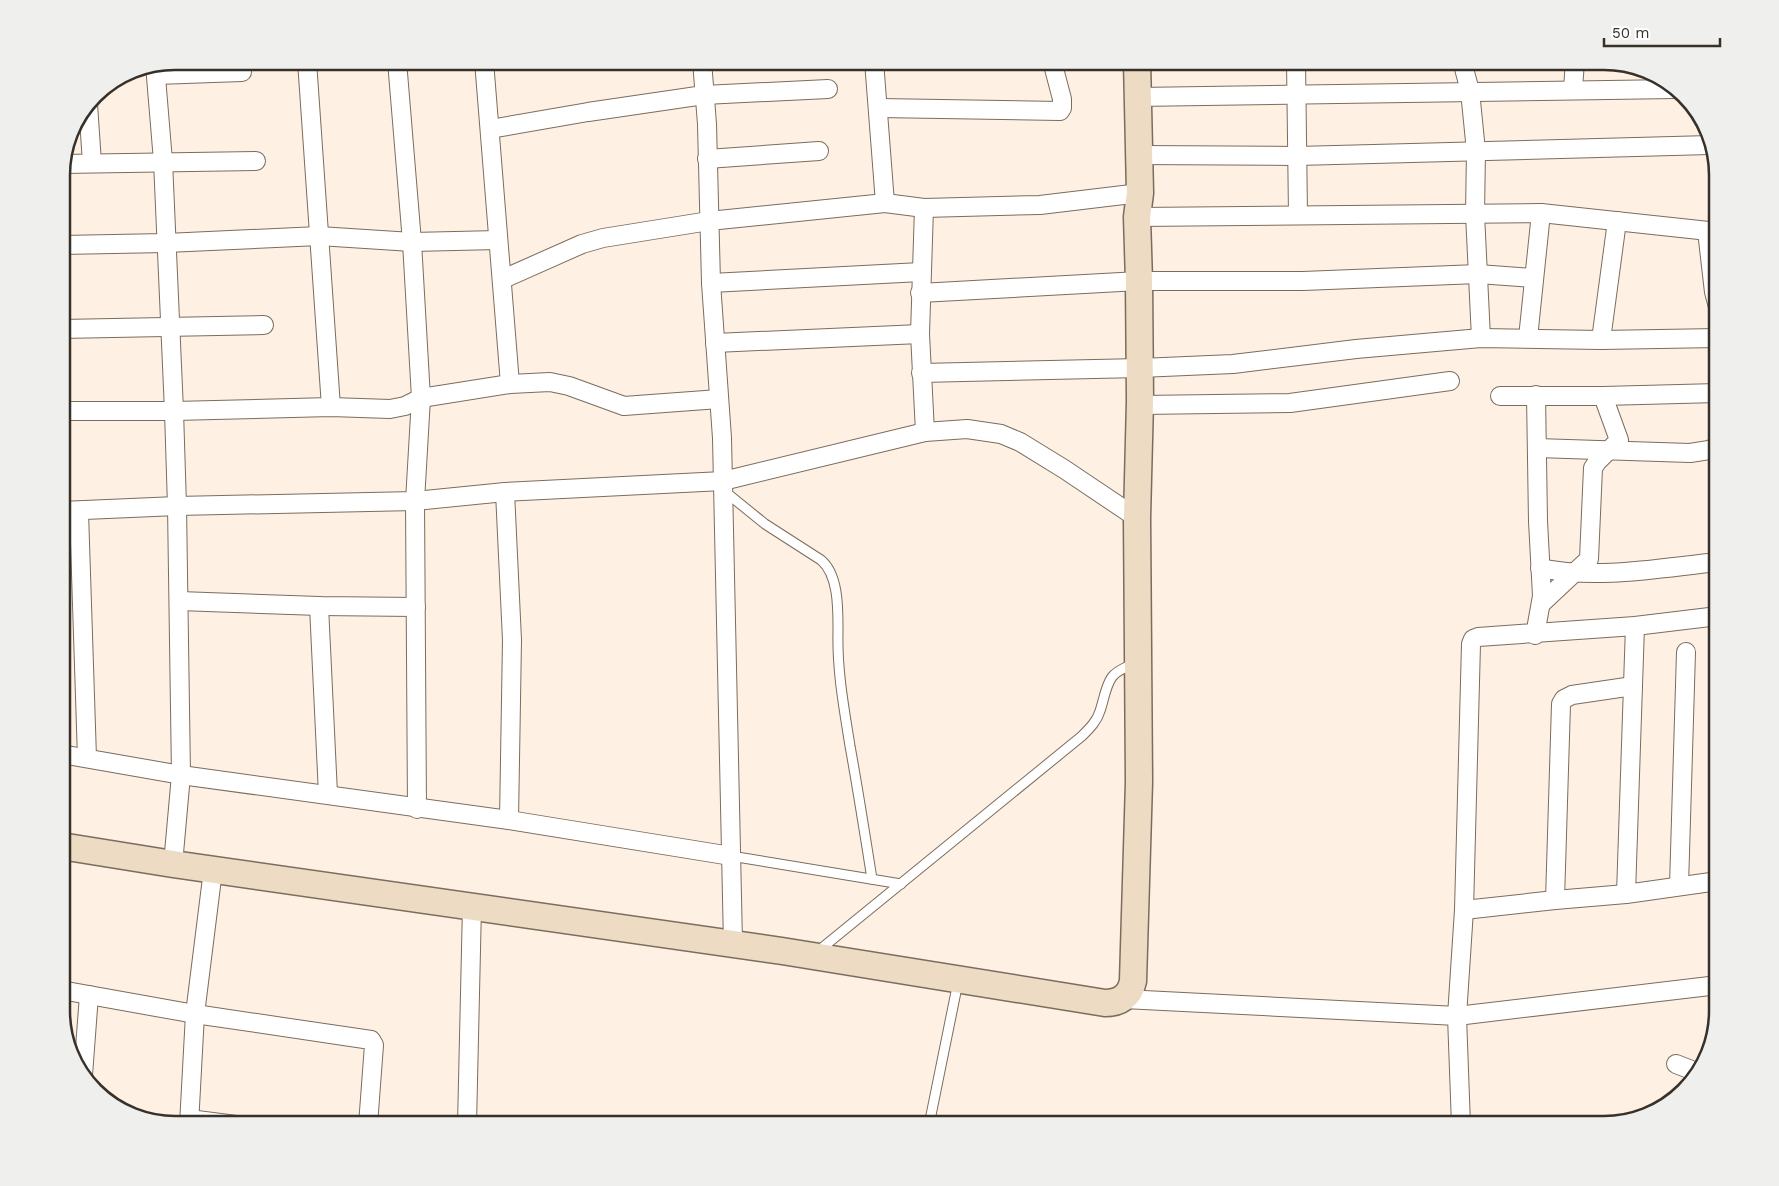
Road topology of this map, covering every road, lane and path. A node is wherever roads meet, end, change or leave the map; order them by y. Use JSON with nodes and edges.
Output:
{"nodes":[{"id":1,"x":166,"y":70,"type":"edge"},
{"id":2,"x":308,"y":70,"type":"edge"},
{"id":3,"x":398,"y":70,"type":"edge"},
{"id":4,"x":485,"y":70,"type":"edge"},
{"id":5,"x":703,"y":70,"type":"edge"},
{"id":6,"x":875,"y":70,"type":"edge"},
{"id":7,"x":1054,"y":70,"type":"edge"},
{"id":8,"x":1137,"y":70,"type":"edge"},
{"id":9,"x":1296,"y":70,"type":"edge"},
{"id":10,"x":1464,"y":70,"type":"edge"},
{"id":11,"x":1574,"y":70,"type":"edge"},
{"id":12,"x":155,"y":72,"type":"edge"},
{"id":13,"x":242,"y":72,"type":"dead end"},
{"id":14,"x":1640,"y":80,"type":"edge"},
{"id":15,"x":1655,"y":83,"type":"edge"},
{"id":16,"x":828,"y":88,"type":"dead end"},
{"id":17,"x":1573,"y":89,"type":"junction"},
{"id":18,"x":1470,"y":92,"type":"junction"},
{"id":19,"x":1296,"y":93,"type":"junction"},
{"id":20,"x":704,"y":96,"type":"junction"},
{"id":21,"x":1138,"y":96,"type":"junction"},
{"id":22,"x":879,"y":108,"type":"junction"},
{"id":23,"x":89,"y":115,"type":"edge"},
{"id":24,"x":490,"y":129,"type":"junction"},
{"id":25,"x":1704,"y":145,"type":"edge"},
{"id":26,"x":819,"y":151,"type":"dead end"},
{"id":27,"x":1476,"y":151,"type":"junction"},
{"id":28,"x":1138,"y":155,"type":"junction"},
{"id":29,"x":1297,"y":156,"type":"junction"},
{"id":30,"x":707,"y":159,"type":"junction"},
{"id":31,"x":163,"y":161,"type":"junction"},
{"id":32,"x":256,"y":161,"type":"dead end"},
{"id":33,"x":92,"y":163,"type":"junction"},
{"id":34,"x":71,"y":164,"type":"edge"},
{"id":35,"x":885,"y":203,"type":"junction"},
{"id":36,"x":1138,"y":205,"type":"junction"},
{"id":37,"x":924,"y":208,"type":"junction"},
{"id":38,"x":1541,"y":213,"type":"junction"},
{"id":39,"x":1475,"y":214,"type":"junction"},
{"id":40,"x":1298,"y":215,"type":"junction"},
{"id":41,"x":709,"y":221,"type":"junction"},
{"id":42,"x":1617,"y":221,"type":"junction"},
{"id":43,"x":1709,"y":231,"type":"edge"},
{"id":44,"x":319,"y":236,"type":"junction"},
{"id":45,"x":498,"y":240,"type":"junction"},
{"id":46,"x":412,"y":242,"type":"junction"},
{"id":47,"x":166,"y":243,"type":"junction"},
{"id":48,"x":70,"y":245,"type":"edge"},
{"id":49,"x":922,"y":272,"type":"junction"},
{"id":50,"x":1478,"y":274,"type":"junction"},
{"id":51,"x":1534,"y":278,"type":"junction"},
{"id":52,"x":503,"y":279,"type":"junction"},
{"id":53,"x":1140,"y":281,"type":"junction"},
{"id":54,"x":711,"y":283,"type":"junction"},
{"id":55,"x":920,"y":293,"type":"junction"},
{"id":56,"x":264,"y":325,"type":"dead end"},
{"id":57,"x":169,"y":328,"type":"junction"},
{"id":58,"x":70,"y":329,"type":"edge"},
{"id":59,"x":920,"y":334,"type":"junction"},
{"id":60,"x":1481,"y":338,"type":"junction"},
{"id":61,"x":1528,"y":338,"type":"junction"},
{"id":62,"x":1709,"y":338,"type":"edge"},
{"id":63,"x":1601,"y":340,"type":"junction"},
{"id":64,"x":715,"y":343,"type":"junction"},
{"id":65,"x":1140,"y":368,"type":"junction"},
{"id":66,"x":921,"y":373,"type":"junction"},
{"id":67,"x":1450,"y":381,"type":"dead end"},
{"id":68,"x":510,"y":384,"type":"junction"},
{"id":69,"x":1709,"y":393,"type":"edge"},
{"id":70,"x":1536,"y":395,"type":"junction"},
{"id":71,"x":1500,"y":396,"type":"dead end"},
{"id":72,"x":1602,"y":396,"type":"junction"},
{"id":73,"x":421,"y":398,"type":"junction"},
{"id":74,"x":719,"y":399,"type":"junction"},
{"id":75,"x":1140,"y":405,"type":"junction"},
{"id":76,"x":331,"y":407,"type":"junction"},
{"id":77,"x":174,"y":410,"type":"junction"},
{"id":78,"x":70,"y":411,"type":"edge"},
{"id":79,"x":925,"y":432,"type":"junction"},
{"id":80,"x":1537,"y":448,"type":"junction"},
{"id":81,"x":1610,"y":450,"type":"junction"},
{"id":82,"x":1709,"y":450,"type":"edge"},
{"id":83,"x":723,"y":485,"type":"junction"},
{"id":84,"x":505,"y":492,"type":"junction"},
{"id":85,"x":415,"y":501,"type":"junction"},
{"id":86,"x":177,"y":506,"type":"junction"},
{"id":87,"x":70,"y":511,"type":"edge"},
{"id":88,"x":79,"y":512,"type":"junction"},
{"id":89,"x":1137,"y":518,"type":"junction"},
{"id":90,"x":1709,"y":563,"type":"edge"},
{"id":91,"x":1540,"y":568,"type":"junction"},
{"id":92,"x":1574,"y":573,"type":"junction"},
{"id":93,"x":179,"y":601,"type":"junction"},
{"id":94,"x":1542,"y":603,"type":"junction"},
{"id":95,"x":319,"y":606,"type":"junction"},
{"id":96,"x":416,"y":607,"type":"junction"},
{"id":97,"x":1709,"y":617,"type":"edge"},
{"id":98,"x":1635,"y":626,"type":"junction"},
{"id":99,"x":1535,"y":634,"type":"junction"},
{"id":100,"x":1686,"y":652,"type":"dead end"},
{"id":101,"x":1138,"y":661,"type":"junction"},
{"id":102,"x":1632,"y":686,"type":"junction"},
{"id":103,"x":70,"y":755,"type":"edge"},
{"id":104,"x":86,"y":758,"type":"junction"},
{"id":105,"x":181,"y":775,"type":"junction"},
{"id":106,"x":328,"y":794,"type":"junction"},
{"id":107,"x":418,"y":809,"type":"junction"},
{"id":108,"x":509,"y":820,"type":"junction"},
{"id":109,"x":70,"y":847,"type":"edge"},
{"id":110,"x":731,"y":856,"type":"junction"},
{"id":111,"x":173,"y":864,"type":"junction"},
{"id":112,"x":213,"y":870,"type":"junction"},
{"id":113,"x":872,"y":879,"type":"junction"},
{"id":114,"x":1709,"y":882,"type":"edge"},
{"id":115,"x":901,"y":884,"type":"junction"},
{"id":116,"x":1679,"y":886,"type":"junction"},
{"id":117,"x":1626,"y":894,"type":"junction"},
{"id":118,"x":1555,"y":900,"type":"junction"},
{"id":119,"x":472,"y":906,"type":"junction"},
{"id":120,"x":1464,"y":910,"type":"junction"},
{"id":121,"x":733,"y":943,"type":"junction"},
{"id":122,"x":812,"y":956,"type":"junction"},
{"id":123,"x":959,"y":979,"type":"junction"},
{"id":124,"x":1709,"y":986,"type":"edge"},
{"id":125,"x":70,"y":991,"type":"edge"},
{"id":126,"x":89,"y":995,"type":"junction"},
{"id":127,"x":1124,"y":999,"type":"junction"},
{"id":128,"x":196,"y":1014,"type":"junction"},
{"id":129,"x":1458,"y":1016,"type":"junction"},
{"id":130,"x":84,"y":1064,"type":"edge"},
{"id":131,"x":1676,"y":1064,"type":"dead end"},
{"id":132,"x":1691,"y":1069,"type":"edge"},
{"id":133,"x":189,"y":1116,"type":"edge"},
{"id":134,"x":369,"y":1116,"type":"edge"},
{"id":135,"x":467,"y":1116,"type":"edge"},
{"id":136,"x":932,"y":1116,"type":"edge"},
{"id":137,"x":1461,"y":1116,"type":"edge"}],
"edges":[{"from":1,"to":13,"type":"street"},
{"from":2,"to":44,"type":"street"},
{"from":3,"to":46,"type":"street"},
{"from":4,"to":24,"type":"street"},
{"from":5,"to":20,"type":"street"},
{"from":6,"to":22,"type":"street"},
{"from":7,"to":22,"type":"street"},
{"from":8,"to":21,"type":"street"},
{"from":9,"to":19,"type":"street"},
{"from":10,"to":18,"type":"street"},
{"from":11,"to":17,"type":"street"},
{"from":12,"to":31,"type":"street"},
{"from":14,"to":15,"type":"street"},
{"from":14,"to":17,"type":"street"},
{"from":16,"to":20,"type":"street"},
{"from":17,"to":18,"type":"street"},
{"from":18,"to":19,"type":"street"},
{"from":18,"to":27,"type":"street"},
{"from":19,"to":21,"type":"street"},
{"from":19,"to":29,"type":"street"},
{"from":20,"to":24,"type":"street"},
{"from":20,"to":30,"type":"street"},
{"from":21,"to":28,"type":"street"},
{"from":22,"to":35,"type":"street"},
{"from":23,"to":33,"type":"street"},
{"from":24,"to":45,"type":"street"},
{"from":25,"to":27,"type":"street"},
{"from":26,"to":30,"type":"street"},
{"from":27,"to":29,"type":"street"},
{"from":27,"to":39,"type":"street"},
{"from":28,"to":29,"type":"street"},
{"from":28,"to":36,"type":"street"},
{"from":29,"to":40,"type":"street"},
{"from":30,"to":41,"type":"street"},
{"from":31,"to":32,"type":"street"},
{"from":31,"to":33,"type":"street"},
{"from":31,"to":47,"type":"street"},
{"from":33,"to":34,"type":"street"},
{"from":35,"to":37,"type":"street"},
{"from":35,"to":41,"type":"street"},
{"from":36,"to":37,"type":"street"},
{"from":36,"to":40,"type":"street"},
{"from":36,"to":53,"type":"street"},
{"from":37,"to":49,"type":"street"},
{"from":38,"to":39,"type":"street"},
{"from":38,"to":42,"type":"street"},
{"from":38,"to":51,"type":"street"},
{"from":39,"to":40,"type":"street"},
{"from":39,"to":50,"type":"street"},
{"from":41,"to":52,"type":"street"},
{"from":41,"to":54,"type":"street"},
{"from":42,"to":43,"type":"street"},
{"from":42,"to":63,"type":"street"},
{"from":44,"to":46,"type":"street"},
{"from":44,"to":47,"type":"street"},
{"from":44,"to":76,"type":"street"},
{"from":45,"to":46,"type":"street"},
{"from":45,"to":52,"type":"street"},
{"from":46,"to":73,"type":"street"},
{"from":47,"to":48,"type":"street"},
{"from":47,"to":57,"type":"street"},
{"from":49,"to":54,"type":"street"},
{"from":49,"to":55,"type":"street"},
{"from":50,"to":51,"type":"street"},
{"from":50,"to":53,"type":"street"},
{"from":50,"to":60,"type":"street"},
{"from":51,"to":61,"type":"street"},
{"from":52,"to":68,"type":"street"},
{"from":53,"to":55,"type":"street"},
{"from":53,"to":65,"type":"street"},
{"from":54,"to":64,"type":"street"},
{"from":55,"to":59,"type":"street"},
{"from":56,"to":57,"type":"street"},
{"from":57,"to":58,"type":"street"},
{"from":57,"to":77,"type":"street"},
{"from":59,"to":64,"type":"street"},
{"from":59,"to":66,"type":"street"},
{"from":60,"to":61,"type":"street"},
{"from":60,"to":65,"type":"street"},
{"from":61,"to":63,"type":"street"},
{"from":62,"to":63,"type":"street"},
{"from":64,"to":74,"type":"street"},
{"from":65,"to":66,"type":"street"},
{"from":65,"to":75,"type":"street"},
{"from":66,"to":79,"type":"street"},
{"from":67,"to":75,"type":"street"},
{"from":68,"to":73,"type":"street"},
{"from":68,"to":74,"type":"street"},
{"from":69,"to":72,"type":"street"},
{"from":70,"to":71,"type":"street"},
{"from":70,"to":72,"type":"street"},
{"from":70,"to":80,"type":"street"},
{"from":72,"to":81,"type":"street"},
{"from":73,"to":76,"type":"street"},
{"from":73,"to":85,"type":"street"},
{"from":74,"to":83,"type":"street"},
{"from":75,"to":89,"type":"street"},
{"from":76,"to":77,"type":"street"},
{"from":77,"to":78,"type":"street"},
{"from":77,"to":86,"type":"street"},
{"from":79,"to":83,"type":"street"},
{"from":79,"to":89,"type":"street"},
{"from":80,"to":81,"type":"street"},
{"from":80,"to":91,"type":"street"},
{"from":81,"to":82,"type":"street"},
{"from":81,"to":92,"type":"street"},
{"from":83,"to":84,"type":"street"},
{"from":83,"to":110,"type":"street"},
{"from":83,"to":113,"type":"lane"},
{"from":84,"to":85,"type":"street"},
{"from":84,"to":108,"type":"street"},
{"from":85,"to":86,"type":"street"},
{"from":85,"to":96,"type":"street"},
{"from":86,"to":88,"type":"street"},
{"from":86,"to":93,"type":"street"},
{"from":87,"to":88,"type":"street"},
{"from":88,"to":104,"type":"street"},
{"from":89,"to":101,"type":"street"},
{"from":90,"to":92,"type":"street"},
{"from":91,"to":92,"type":"street"},
{"from":91,"to":94,"type":"street"},
{"from":92,"to":94,"type":"street"},
{"from":93,"to":95,"type":"street"},
{"from":93,"to":105,"type":"street"},
{"from":94,"to":99,"type":"street"},
{"from":95,"to":96,"type":"street"},
{"from":95,"to":106,"type":"street"},
{"from":96,"to":107,"type":"street"},
{"from":97,"to":98,"type":"street"},
{"from":98,"to":99,"type":"street"},
{"from":98,"to":102,"type":"street"},
{"from":99,"to":120,"type":"street"},
{"from":100,"to":116,"type":"street"},
{"from":101,"to":115,"type":"lane"},
{"from":101,"to":127,"type":"street"},
{"from":102,"to":117,"type":"street"},
{"from":102,"to":118,"type":"street"},
{"from":103,"to":104,"type":"street"},
{"from":104,"to":105,"type":"street"},
{"from":105,"to":106,"type":"street"},
{"from":105,"to":111,"type":"street"},
{"from":106,"to":107,"type":"street"},
{"from":107,"to":108,"type":"street"},
{"from":108,"to":110,"type":"street"},
{"from":109,"to":111,"type":"street"},
{"from":110,"to":113,"type":"lane"},
{"from":110,"to":121,"type":"street"},
{"from":111,"to":112,"type":"street"},
{"from":112,"to":119,"type":"street"},
{"from":112,"to":128,"type":"street"},
{"from":113,"to":115,"type":"lane"},
{"from":114,"to":116,"type":"street"},
{"from":115,"to":122,"type":"lane"},
{"from":116,"to":117,"type":"street"},
{"from":117,"to":118,"type":"street"},
{"from":118,"to":120,"type":"street"},
{"from":119,"to":121,"type":"street"},
{"from":119,"to":135,"type":"street"},
{"from":120,"to":129,"type":"street"},
{"from":121,"to":122,"type":"street"},
{"from":122,"to":123,"type":"street"},
{"from":123,"to":127,"type":"street"},
{"from":123,"to":136,"type":"lane"},
{"from":124,"to":129,"type":"street"},
{"from":125,"to":126,"type":"street"},
{"from":126,"to":128,"type":"street"},
{"from":126,"to":130,"type":"street"},
{"from":127,"to":129,"type":"street"},
{"from":128,"to":133,"type":"street"},
{"from":128,"to":134,"type":"street"},
{"from":129,"to":137,"type":"street"},
{"from":131,"to":132,"type":"street"}]}
